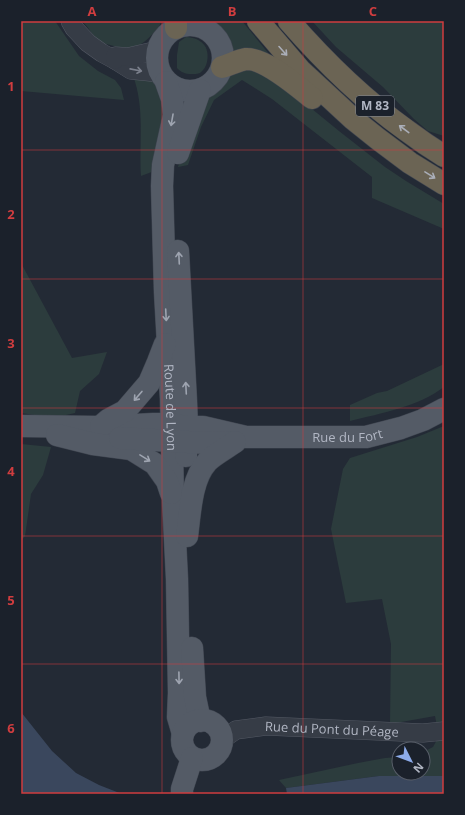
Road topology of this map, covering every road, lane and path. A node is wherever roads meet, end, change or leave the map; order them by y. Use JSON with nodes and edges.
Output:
{"nodes":[{"id":1,"x":70,"y":21,"type":"edge"},
{"id":2,"x":258,"y":21,"type":"edge"},
{"id":3,"x":289,"y":21,"type":"edge"},
{"id":4,"x":176,"y":24,"type":"edge"},
{"id":5,"x":158,"y":50,"type":"junction"},
{"id":6,"x":115,"y":60,"type":"junction"},
{"id":7,"x":222,"y":67,"type":"junction"},
{"id":8,"x":163,"y":78,"type":"junction"},
{"id":9,"x":200,"y":90,"type":"junction"},
{"id":10,"x":354,"y":119,"type":"junction"},
{"id":11,"x":444,"y":156,"type":"edge"},
{"id":12,"x":444,"y":184,"type":"edge"},
{"id":13,"x":167,"y":337,"type":"junction"},
{"id":14,"x":444,"y":409,"type":"edge"},
{"id":15,"x":21,"y":426,"type":"edge"},
{"id":16,"x":100,"y":426,"type":"junction"},
{"id":17,"x":21,"y":430,"type":"edge"},
{"id":18,"x":54,"y":434,"type":"junction"},
{"id":19,"x":187,"y":434,"type":"junction"},
{"id":20,"x":240,"y":439,"type":"junction"},
{"id":21,"x":173,"y":499,"type":"junction"},
{"id":22,"x":187,"y":536,"type":"junction"},
{"id":23,"x":200,"y":720,"type":"junction"},
{"id":24,"x":444,"y":730,"type":"edge"},
{"id":25,"x":183,"y":734,"type":"junction"},
{"id":26,"x":223,"y":739,"type":"junction"},
{"id":27,"x":192,"y":758,"type":"junction"},
{"id":28,"x":182,"y":792,"type":"edge"}],
"edges":[{"from":1,"to":6,"type":"street"},
{"from":2,"to":10,"type":"highway","number":"M 83","one_way":true},
{"from":11,"to":3,"type":"highway","number":"M 83","one_way":true},
{"from":4,"to":5,"type":"main road"},
{"from":4,"to":7,"type":"main road"},
{"from":5,"to":6,"type":"street"},
{"from":5,"to":8,"type":"main road"},
{"from":6,"to":8,"type":"street","one_way":true},
{"from":7,"to":9,"type":"main road"},
{"from":7,"to":10,"type":"highway"},
{"from":8,"to":9,"type":"main road"},
{"from":8,"to":13,"type":"main road","name":"Route de Lyon","one_way":true},
{"from":19,"to":9,"type":"main road","name":"Route de Lyon","one_way":true},
{"from":10,"to":12,"type":"highway","number":"M 83","one_way":true},
{"from":13,"to":16,"type":"main road","one_way":true},
{"from":13,"to":19,"type":"main road","name":"Route de Lyon"},
{"from":14,"to":20,"type":"main road","name":"Rue du Fort"},
{"from":15,"to":16,"type":"main road"},
{"from":16,"to":19,"type":"main road"},
{"from":17,"to":18,"type":"main road"},
{"from":18,"to":19,"type":"main road"},
{"from":18,"to":21,"type":"main road","one_way":true},
{"from":19,"to":20,"type":"main road","name":"Rue du Fort"},
{"from":19,"to":21,"type":"main road","name":"Route de Lyon"},
{"from":19,"to":22,"type":"main road","name":"Route de Lyon"},
{"from":20,"to":22,"type":"main road"},
{"from":21,"to":25,"type":"main road","name":"Route de Lyon","one_way":true},
{"from":22,"to":23,"type":"main road","name":"Route de Lyon"},
{"from":23,"to":25,"type":"main road"},
{"from":23,"to":26,"type":"main road"},
{"from":24,"to":26,"type":"street","name":"Rue du Pont du Péage"},
{"from":25,"to":27,"type":"main road"},
{"from":26,"to":27,"type":"main road"},
{"from":27,"to":28,"type":"main road"}]}
